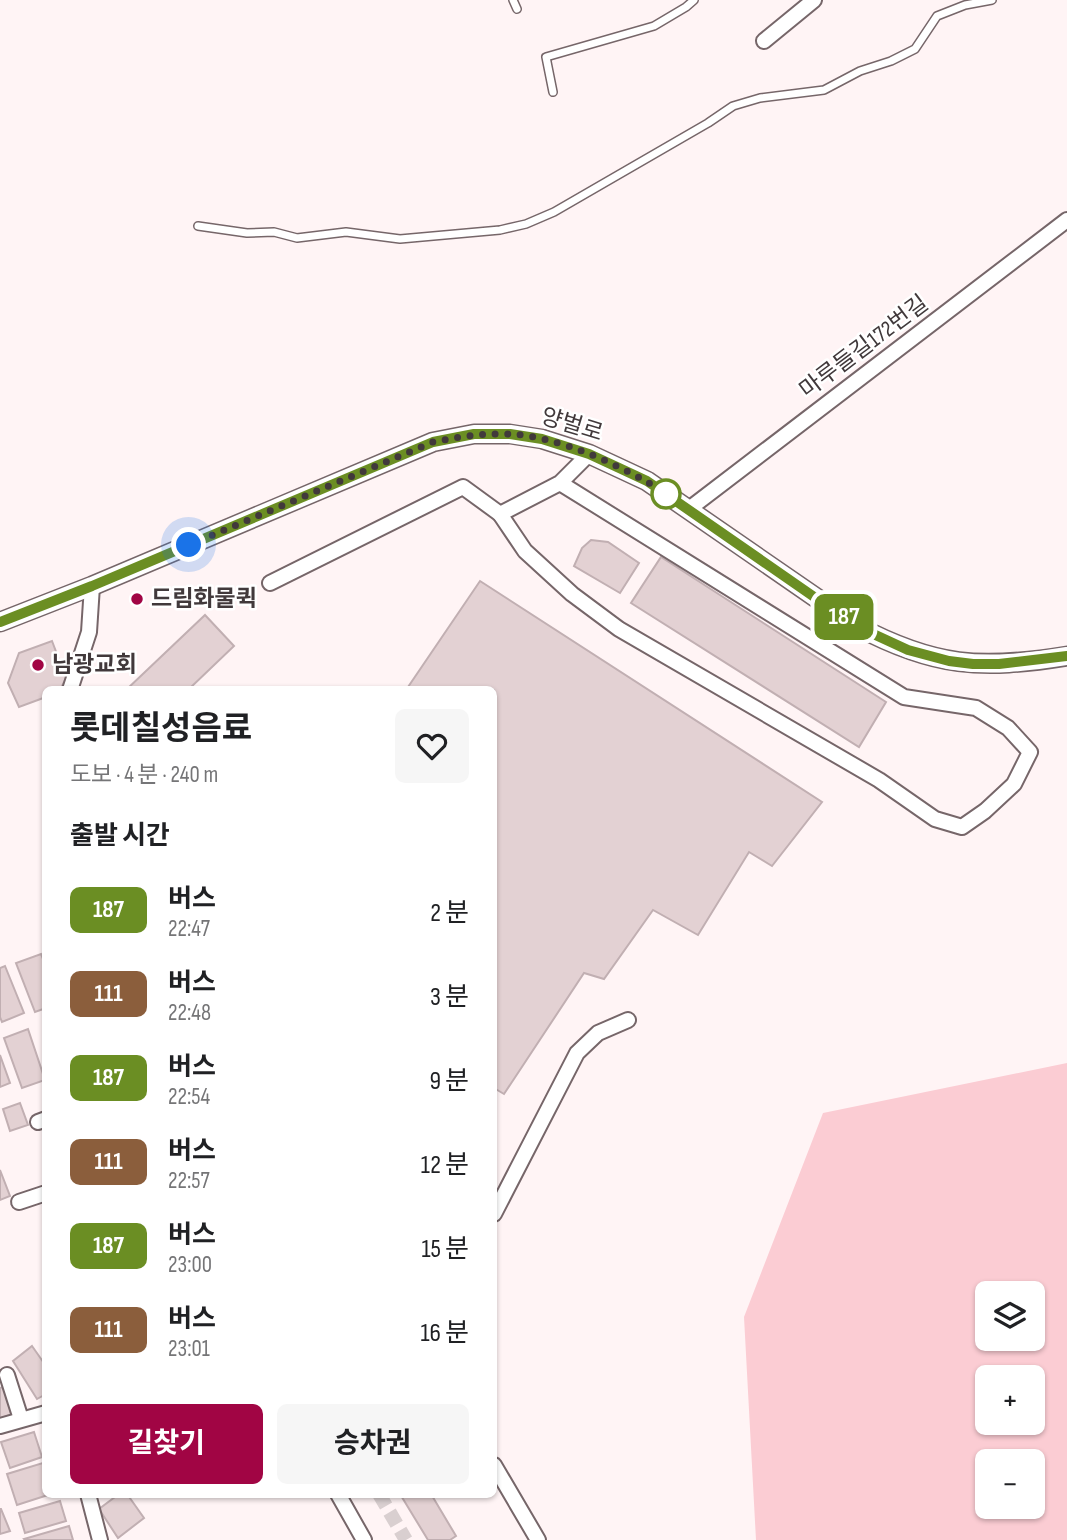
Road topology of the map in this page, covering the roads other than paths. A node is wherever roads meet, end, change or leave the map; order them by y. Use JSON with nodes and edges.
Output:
{"nodes":[{"id":1,"x":513,"y":0,"type":"edge"},
{"id":2,"x":694,"y":0,"type":"edge"},
{"id":3,"x":814,"y":0,"type":"edge"},
{"id":4,"x":992,"y":0,"type":"edge"},
{"id":5,"x":517,"y":9,"type":"dead end"},
{"id":6,"x":764,"y":41,"type":"dead end"},
{"id":7,"x":553,"y":92,"type":"dead end"},
{"id":8,"x":1067,"y":220,"type":"edge"},
{"id":9,"x":198,"y":226,"type":"dead end"},
{"id":10,"x":589,"y":454,"type":"junction"},
{"id":11,"x":560,"y":483,"type":"junction"},
{"id":12,"x":689,"y":509,"type":"junction"},
{"id":13,"x":500,"y":514,"type":"junction"},
{"id":14,"x":270,"y":583,"type":"dead end"},
{"id":15,"x":92,"y":586,"type":"junction"},
{"id":16,"x":0,"y":622,"type":"edge"},
{"id":17,"x":1067,"y":656,"type":"edge"},
{"id":18,"x":71,"y":686,"type":"edge"},
{"id":19,"x":628,"y":1020,"type":"dead end"},
{"id":20,"x":42,"y":1195,"type":"edge"},
{"id":21,"x":19,"y":1202,"type":"dead end"},
{"id":22,"x":497,"y":1208,"type":"edge"},
{"id":23,"x":6,"y":1375,"type":"dead end"},
{"id":24,"x":42,"y":1414,"type":"edge"},
{"id":25,"x":20,"y":1419,"type":"junction"},
{"id":26,"x":0,"y":1426,"type":"edge"},
{"id":27,"x":497,"y":1470,"type":"edge"},
{"id":28,"x":89,"y":1498,"type":"edge"},
{"id":29,"x":340,"y":1498,"type":"edge"},
{"id":30,"x":100,"y":1540,"type":"edge"},
{"id":31,"x":364,"y":1540,"type":"edge"},
{"id":32,"x":538,"y":1540,"type":"edge"}],
"edges":[{"from":1,"to":5,"type":"lane"},
{"from":2,"to":7,"type":"lane"},
{"from":3,"to":6,"type":"street"},
{"from":4,"to":9,"type":"lane"},
{"from":8,"to":12,"type":"street","name":"마루들길172번길"},
{"from":10,"to":11,"type":"street"},
{"from":10,"to":12,"type":"street","name":"양벌로"},
{"from":10,"to":15,"type":"street","name":"양벌로"},
{"from":11,"to":13,"type":"street"},
{"from":11,"to":13,"type":"street"},
{"from":12,"to":17,"type":"street","name":"양벌로"},
{"from":13,"to":14,"type":"street"},
{"from":15,"to":16,"type":"street","name":"양벌로"},
{"from":15,"to":18,"type":"street"},
{"from":19,"to":22,"type":"street"},
{"from":20,"to":21,"type":"street"},
{"from":23,"to":25,"type":"street"},
{"from":24,"to":25,"type":"street"},
{"from":25,"to":26,"type":"street"},
{"from":27,"to":32,"type":"street"},
{"from":28,"to":30,"type":"street"},
{"from":29,"to":31,"type":"street"}]}
